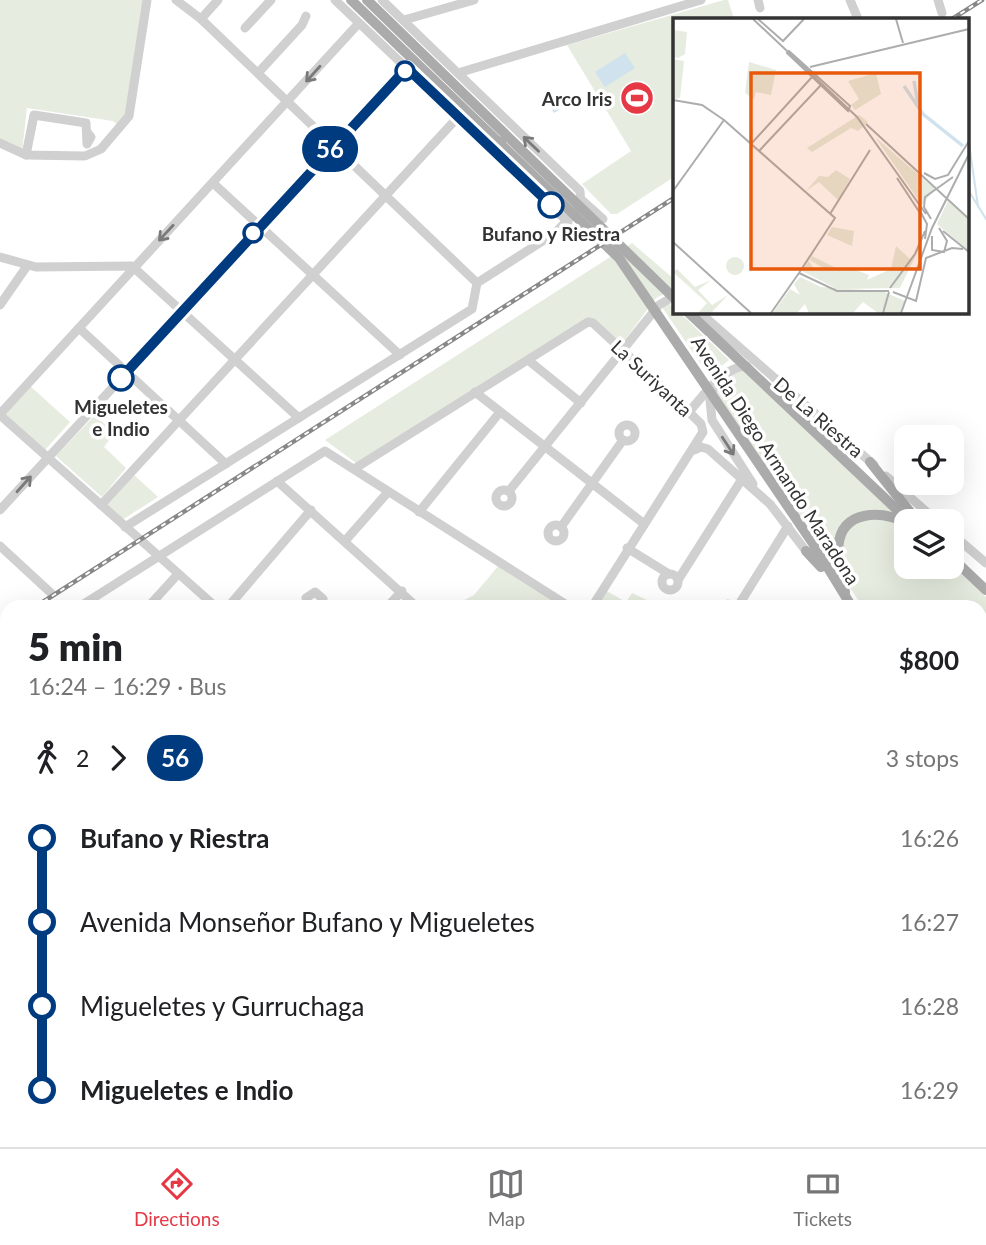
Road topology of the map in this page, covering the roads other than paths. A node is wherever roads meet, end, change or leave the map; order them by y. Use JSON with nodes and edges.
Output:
{"nodes":[{"id":1,"x":147,"y":0,"type":"edge"},
{"id":2,"x":176,"y":0,"type":"edge"},
{"id":3,"x":218,"y":0,"type":"edge"},
{"id":4,"x":271,"y":0,"type":"edge"},
{"id":5,"x":335,"y":0,"type":"edge"},
{"id":6,"x":343,"y":0,"type":"edge"},
{"id":7,"x":351,"y":0,"type":"edge"},
{"id":8,"x":369,"y":0,"type":"edge"},
{"id":9,"x":382,"y":0,"type":"edge"},
{"id":10,"x":474,"y":0,"type":"edge"},
{"id":11,"x":656,"y":0,"type":"edge"},
{"id":12,"x":701,"y":0,"type":"edge"},
{"id":13,"x":850,"y":0,"type":"edge"},
{"id":14,"x":938,"y":0,"type":"edge"},
{"id":15,"x":659,"y":12,"type":"junction"},
{"id":16,"x":942,"y":13,"type":"dead end"},
{"id":17,"x":306,"y":16,"type":"dead end"},
{"id":18,"x":385,"y":16,"type":"junction"},
{"id":19,"x":858,"y":18,"type":"edge"},
{"id":20,"x":201,"y":19,"type":"junction"},
{"id":21,"x":404,"y":20,"type":"junction"},
{"id":22,"x":359,"y":23,"type":"junction"},
{"id":23,"x":375,"y":26,"type":"junction"},
{"id":24,"x":244,"y":28,"type":"dead end"},
{"id":25,"x":413,"y":53,"type":"junction"},
{"id":26,"x":407,"y":68,"type":"junction"},
{"id":27,"x":258,"y":73,"type":"junction"},
{"id":28,"x":458,"y":73,"type":"junction"},
{"id":29,"x":288,"y":101,"type":"junction"},
{"id":30,"x":458,"y":117,"type":"junction"},
{"id":31,"x":471,"y":129,"type":"junction"},
{"id":32,"x":87,"y":132,"type":"dead end"},
{"id":33,"x":480,"y":138,"type":"junction"},
{"id":34,"x":0,"y":143,"type":"edge"},
{"id":35,"x":334,"y":145,"type":"junction"},
{"id":36,"x":26,"y":155,"type":"junction"},
{"id":37,"x":213,"y":183,"type":"junction"},
{"id":38,"x":386,"y":194,"type":"junction"},
{"id":39,"x":581,"y":196,"type":"junction"},
{"id":40,"x":603,"y":219,"type":"dead end"},
{"id":41,"x":568,"y":222,"type":"junction"},
{"id":42,"x":261,"y":225,"type":"junction"},
{"id":43,"x":0,"y":257,"type":"edge"},
{"id":44,"x":116,"y":265,"type":"junction"},
{"id":45,"x":27,"y":266,"type":"junction"},
{"id":46,"x":135,"y":268,"type":"junction"},
{"id":47,"x":314,"y":274,"type":"junction"},
{"id":48,"x":124,"y":279,"type":"junction"},
{"id":49,"x":477,"y":283,"type":"junction"},
{"id":50,"x":673,"y":296,"type":"edge"},
{"id":51,"x":673,"y":297,"type":"edge"},
{"id":52,"x":0,"y":304,"type":"edge"},
{"id":53,"x":182,"y":311,"type":"junction"},
{"id":54,"x":689,"y":313,"type":"edge"},
{"id":55,"x":700,"y":313,"type":"edge"},
{"id":56,"x":79,"y":328,"type":"junction"},
{"id":57,"x":622,"y":351,"type":"junction"},
{"id":58,"x":400,"y":355,"type":"junction"},
{"id":59,"x":235,"y":359,"type":"junction"},
{"id":60,"x":528,"y":359,"type":"junction"},
{"id":61,"x":766,"y":370,"type":"junction"},
{"id":62,"x":127,"y":372,"type":"junction"},
{"id":63,"x":715,"y":383,"type":"junction"},
{"id":64,"x":475,"y":392,"type":"junction"},
{"id":65,"x":581,"y":404,"type":"junction"},
{"id":66,"x":500,"y":411,"type":"junction"},
{"id":67,"x":690,"y":412,"type":"junction"},
{"id":68,"x":0,"y":415,"type":"edge"},
{"id":69,"x":299,"y":418,"type":"junction"},
{"id":70,"x":180,"y":420,"type":"junction"},
{"id":71,"x":623,"y":440,"type":"dead end"},
{"id":72,"x":545,"y":447,"type":"junction"},
{"id":73,"x":694,"y":450,"type":"junction"},
{"id":74,"x":48,"y":457,"type":"junction"},
{"id":75,"x":870,"y":462,"type":"junction"},
{"id":76,"x":226,"y":464,"type":"junction"},
{"id":77,"x":354,"y":469,"type":"junction"},
{"id":78,"x":741,"y":479,"type":"junction"},
{"id":79,"x":277,"y":481,"type":"junction"},
{"id":80,"x":591,"y":485,"type":"junction"},
{"id":81,"x":509,"y":491,"type":"dead end"},
{"id":82,"x":388,"y":492,"type":"junction"},
{"id":83,"x":770,"y":504,"type":"junction"},
{"id":84,"x":101,"y":505,"type":"junction"},
{"id":85,"x":894,"y":509,"type":"edge"},
{"id":86,"x":908,"y":509,"type":"edge"},
{"id":87,"x":923,"y":509,"type":"edge"},
{"id":88,"x":0,"y":510,"type":"edge"},
{"id":89,"x":311,"y":510,"type":"junction"},
{"id":90,"x":419,"y":512,"type":"junction"},
{"id":91,"x":894,"y":517,"type":"edge"},
{"id":92,"x":643,"y":523,"type":"junction"},
{"id":93,"x":788,"y":526,"type":"junction"},
{"id":94,"x":125,"y":527,"type":"junction"},
{"id":95,"x":561,"y":527,"type":"dead end"},
{"id":96,"x":345,"y":541,"type":"junction"},
{"id":97,"x":964,"y":544,"type":"edge"},
{"id":98,"x":0,"y":546,"type":"edge"},
{"id":99,"x":627,"y":548,"type":"junction"},
{"id":100,"x":806,"y":551,"type":"joint"},
{"id":101,"x":158,"y":557,"type":"junction"},
{"id":102,"x":986,"y":563,"type":"edge"},
{"id":103,"x":964,"y":569,"type":"edge"},
{"id":104,"x":178,"y":574,"type":"junction"},
{"id":105,"x":669,"y":574,"type":"junction"},
{"id":106,"x":678,"y":580,"type":"junction"},
{"id":107,"x":835,"y":582,"type":"junction"},
{"id":108,"x":984,"y":588,"type":"edge"},
{"id":109,"x":402,"y":591,"type":"junction"},
{"id":110,"x":51,"y":593,"type":"dead end"},
{"id":111,"x":90,"y":600,"type":"edge"},
{"id":112,"x":154,"y":600,"type":"edge"},
{"id":113,"x":208,"y":600,"type":"edge"},
{"id":114,"x":234,"y":600,"type":"edge"},
{"id":115,"x":308,"y":600,"type":"edge"},
{"id":116,"x":322,"y":600,"type":"edge"},
{"id":117,"x":394,"y":600,"type":"edge"},
{"id":118,"x":410,"y":600,"type":"edge"},
{"id":119,"x":559,"y":600,"type":"edge"},
{"id":120,"x":596,"y":600,"type":"edge"},
{"id":121,"x":742,"y":600,"type":"edge"},
{"id":122,"x":847,"y":600,"type":"edge"},
{"id":123,"x":848,"y":600,"type":"edge"}],
"edges":[{"from":1,"to":36,"type":"street"},
{"from":2,"to":20,"type":"street"},
{"from":3,"to":20,"type":"street"},
{"from":4,"to":24,"type":"street"},
{"from":5,"to":22,"type":"street"},
{"from":6,"to":23,"type":"main road"},
{"from":7,"to":23,"type":"main road","name":"Avenida Diego Armando Maradona"},
{"from":8,"to":18,"type":"main road","name":"Avenida Diego Armando Maradona"},
{"from":9,"to":21,"type":"street"},
{"from":10,"to":21,"type":"street"},
{"from":11,"to":15,"type":"street"},
{"from":12,"to":15,"type":"street"},
{"from":13,"to":19,"type":"street"},
{"from":14,"to":16,"type":"street"},
{"from":15,"to":28,"type":"street"},
{"from":17,"to":27,"type":"street"},
{"from":18,"to":25,"type":"main road","name":"Avenida Diego Armando Maradona"},
{"from":18,"to":33,"type":"main road"},
{"from":20,"to":27,"type":"street"},
{"from":21,"to":28,"type":"street"},
{"from":22,"to":26,"type":"street"},
{"from":22,"to":29,"type":"street","one_way":true},
{"from":23,"to":25,"type":"main road","name":"Avenida Diego Armando Maradona"},
{"from":23,"to":31,"type":"main road"},
{"from":25,"to":50,"type":"main road","name":"Avenida Diego Armando Maradona"},
{"from":25,"to":107,"type":"main road","name":"Avenida Diego Armando Maradona"},
{"from":26,"to":30,"type":"street"},
{"from":26,"to":35,"type":"street"},
{"from":27,"to":29,"type":"street"},
{"from":39,"to":28,"type":"street","one_way":true},
{"from":29,"to":35,"type":"street"},
{"from":29,"to":37,"type":"street"},
{"from":30,"to":31,"type":"street"},
{"from":30,"to":38,"type":"street"},
{"from":31,"to":33,"type":"street"},
{"from":32,"to":36,"type":"street"},
{"from":33,"to":41,"type":"street"},
{"from":34,"to":36,"type":"street"},
{"from":35,"to":38,"type":"street"},
{"from":35,"to":42,"type":"street"},
{"from":37,"to":42,"type":"street"},
{"from":37,"to":46,"type":"street","one_way":true},
{"from":38,"to":47,"type":"street"},
{"from":38,"to":49,"type":"street"},
{"from":39,"to":40,"type":"street"},
{"from":39,"to":41,"type":"street"},
{"from":41,"to":49,"type":"street"},
{"from":42,"to":47,"type":"street"},
{"from":42,"to":53,"type":"street"},
{"from":43,"to":45,"type":"street"},
{"from":44,"to":45,"type":"street"},
{"from":44,"to":46,"type":"street"},
{"from":44,"to":48,"type":"street"},
{"from":45,"to":52,"type":"street"},
{"from":46,"to":48,"type":"street"},
{"from":46,"to":53,"type":"street"},
{"from":47,"to":58,"type":"street"},
{"from":47,"to":59,"type":"street"},
{"from":48,"to":56,"type":"street"},
{"from":49,"to":58,"type":"street"},
{"from":51,"to":57,"type":"street"},
{"from":53,"to":59,"type":"street"},
{"from":53,"to":62,"type":"street"},
{"from":54,"to":85,"type":"main road","name":"Avenida Diego Armando Maradona"},
{"from":55,"to":61,"type":"street","name":"De La Riestra"},
{"from":56,"to":62,"type":"street"},
{"from":56,"to":68,"type":"street"},
{"from":57,"to":60,"type":"street","name":"La Suriyanta"},
{"from":57,"to":65,"type":"street"},
{"from":57,"to":67,"type":"street","name":"La Suriyanta"},
{"from":58,"to":69,"type":"street"},
{"from":59,"to":69,"type":"street"},
{"from":59,"to":70,"type":"street"},
{"from":60,"to":64,"type":"street"},
{"from":60,"to":65,"type":"street"},
{"from":61,"to":63,"type":"street"},
{"from":61,"to":75,"type":"street","name":"De La Riestra"},
{"from":62,"to":70,"type":"street"},
{"from":62,"to":74,"type":"street"},
{"from":63,"to":67,"type":"street"},
{"from":63,"to":83,"type":"street","one_way":true},
{"from":64,"to":66,"type":"street"},
{"from":64,"to":77,"type":"street"},
{"from":65,"to":72,"type":"street"},
{"from":66,"to":72,"type":"street"},
{"from":66,"to":90,"type":"street"},
{"from":67,"to":73,"type":"street","name":"La Suriyanta"},
{"from":68,"to":74,"type":"street"},
{"from":69,"to":76,"type":"street"},
{"from":70,"to":76,"type":"street"},
{"from":70,"to":84,"type":"street"},
{"from":71,"to":80,"type":"street"},
{"from":72,"to":80,"type":"street"},
{"from":72,"to":81,"type":"street"},
{"from":73,"to":78,"type":"street"},
{"from":73,"to":92,"type":"street"},
{"from":74,"to":84,"type":"street"},
{"from":88,"to":74,"type":"street","one_way":true},
{"from":75,"to":86,"type":"main road"},
{"from":75,"to":87,"type":"street","name":"De La Riestra"},
{"from":76,"to":94,"type":"street"},
{"from":77,"to":79,"type":"street"},
{"from":77,"to":82,"type":"street"},
{"from":78,"to":83,"type":"street"},
{"from":78,"to":106,"type":"street"},
{"from":79,"to":89,"type":"street"},
{"from":79,"to":101,"type":"street"},
{"from":80,"to":92,"type":"street"},
{"from":80,"to":95,"type":"street"},
{"from":82,"to":90,"type":"street"},
{"from":82,"to":96,"type":"street"},
{"from":83,"to":93,"type":"street"},
{"from":84,"to":94,"type":"street"},
{"from":89,"to":96,"type":"street"},
{"from":89,"to":114,"type":"street"},
{"from":90,"to":119,"type":"street"},
{"from":91,"to":123,"type":"main road"},
{"from":92,"to":99,"type":"street"},
{"from":93,"to":100,"type":"street"},
{"from":93,"to":121,"type":"street"},
{"from":94,"to":101,"type":"street"},
{"from":96,"to":109,"type":"street"},
{"from":97,"to":102,"type":"street"},
{"from":98,"to":110,"type":"street"},
{"from":99,"to":105,"type":"street"},
{"from":99,"to":120,"type":"street"},
{"from":100,"to":107,"type":"main road"},
{"from":101,"to":104,"type":"street"},
{"from":101,"to":111,"type":"street"},
{"from":103,"to":108,"type":"main road"},
{"from":104,"to":112,"type":"street"},
{"from":104,"to":113,"type":"street"},
{"from":105,"to":106,"type":"street"},
{"from":105,"to":106,"type":"street"},
{"from":107,"to":122,"type":"main road","name":"Avenida Diego Armando Maradona"},
{"from":109,"to":117,"type":"street"},
{"from":109,"to":118,"type":"street"},
{"from":115,"to":116,"type":"street"}]}
